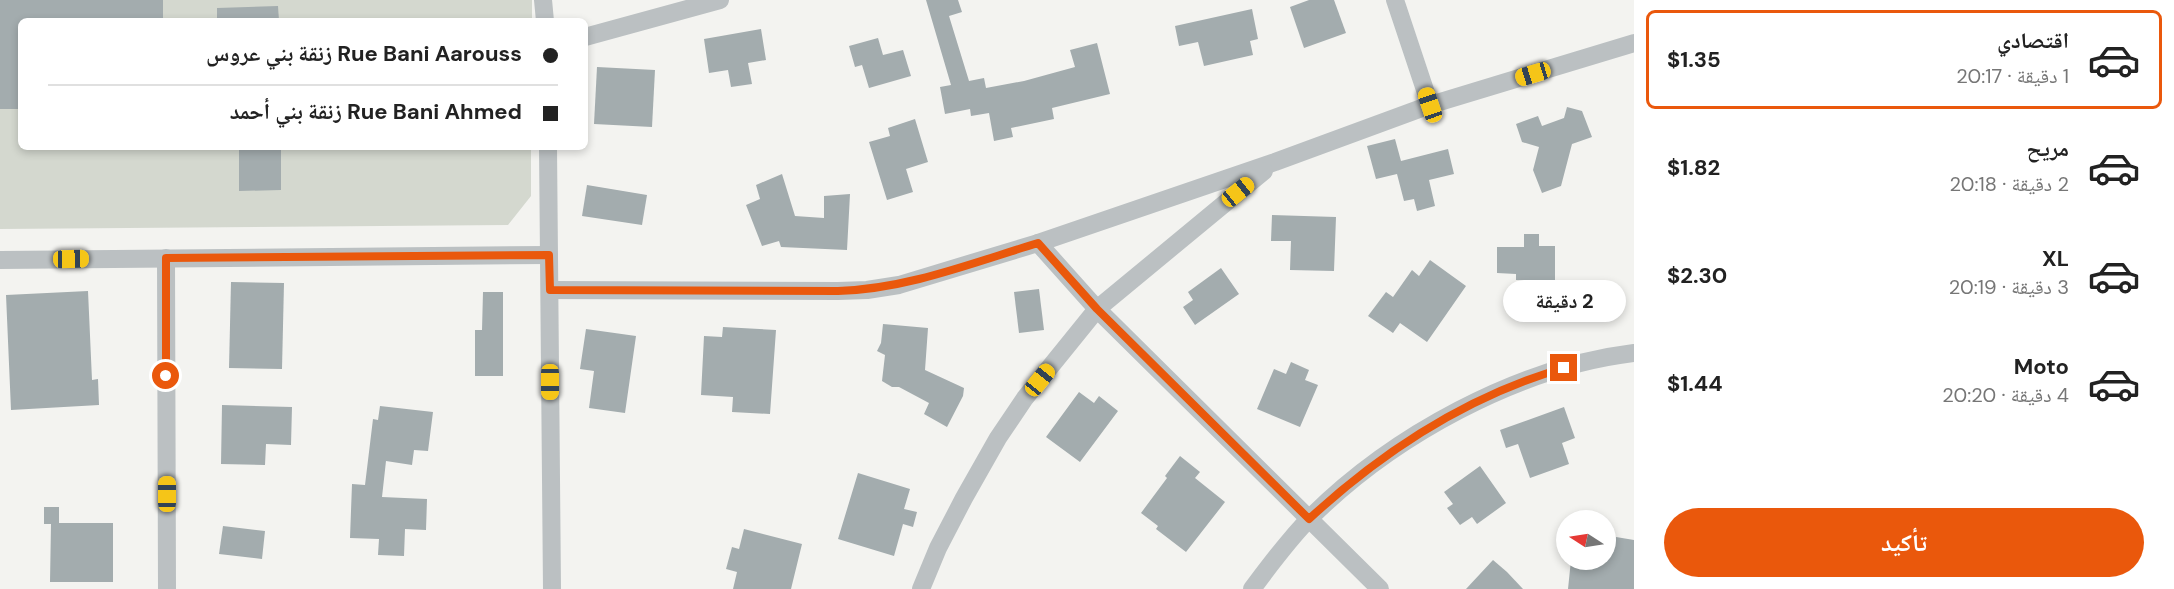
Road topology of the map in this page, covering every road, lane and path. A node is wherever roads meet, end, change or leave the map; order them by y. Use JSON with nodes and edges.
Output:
{"nodes":[{"id":1,"x":543,"y":0,"type":"edge"},
{"id":2,"x":720,"y":0,"type":"edge"},
{"id":3,"x":1395,"y":0,"type":"edge"},
{"id":4,"x":545,"y":18,"type":"edge"},
{"id":5,"x":588,"y":36,"type":"edge"},
{"id":6,"x":1634,"y":43,"type":"edge"},
{"id":7,"x":1616,"y":49,"type":"junction"},
{"id":8,"x":1634,"y":50,"type":"edge"},
{"id":9,"x":1430,"y":105,"type":"junction"},
{"id":10,"x":548,"y":150,"type":"edge"},
{"id":11,"x":1275,"y":162,"type":"junction"},
{"id":12,"x":1038,"y":243,"type":"junction"},
{"id":13,"x":549,"y":255,"type":"junction"},
{"id":14,"x":166,"y":258,"type":"junction"},
{"id":15,"x":0,"y":260,"type":"edge"},
{"id":16,"x":550,"y":290,"type":"junction"},
{"id":17,"x":1097,"y":309,"type":"junction"},
{"id":18,"x":1634,"y":354,"type":"edge"},
{"id":19,"x":1309,"y":519,"type":"junction"},
{"id":20,"x":167,"y":589,"type":"edge"},
{"id":21,"x":552,"y":589,"type":"edge"},
{"id":22,"x":921,"y":589,"type":"edge"},
{"id":23,"x":1252,"y":589,"type":"edge"},
{"id":24,"x":1380,"y":589,"type":"edge"}],
"edges":[{"from":1,"to":4,"type":"street"},
{"from":2,"to":5,"type":"street"},
{"from":3,"to":9,"type":"street"},
{"from":6,"to":7,"type":"street"},
{"from":7,"to":8,"type":"street"},
{"from":7,"to":9,"type":"street"},
{"from":9,"to":11,"type":"street"},
{"from":10,"to":13,"type":"street"},
{"from":11,"to":12,"type":"street"},
{"from":11,"to":17,"type":"street"},
{"from":12,"to":16,"type":"street"},
{"from":12,"to":17,"type":"street"},
{"from":13,"to":14,"type":"street"},
{"from":13,"to":16,"type":"street"},
{"from":14,"to":15,"type":"street"},
{"from":14,"to":20,"type":"street"},
{"from":16,"to":21,"type":"street"},
{"from":17,"to":19,"type":"street"},
{"from":17,"to":22,"type":"street"},
{"from":18,"to":19,"type":"street"},
{"from":19,"to":23,"type":"street"},
{"from":19,"to":24,"type":"street"}]}
